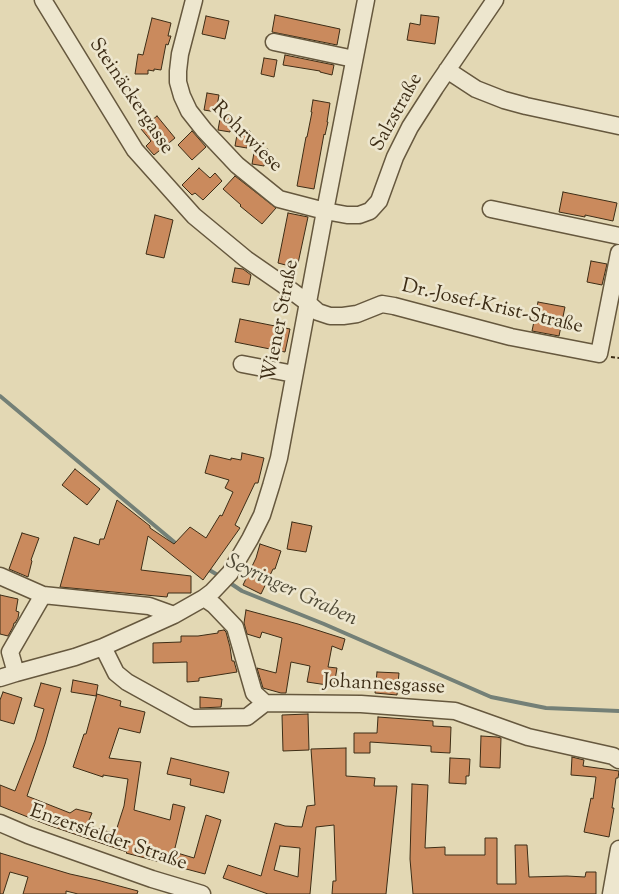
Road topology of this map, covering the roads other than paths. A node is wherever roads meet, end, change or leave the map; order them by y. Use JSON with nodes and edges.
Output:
{"nodes":[{"id":1,"x":42,"y":0,"type":"edge"},
{"id":2,"x":194,"y":0,"type":"edge"},
{"id":3,"x":366,"y":0,"type":"edge"},
{"id":4,"x":495,"y":0,"type":"edge"},
{"id":5,"x":274,"y":42,"type":"dead end"},
{"id":6,"x":354,"y":58,"type":"junction"},
{"id":7,"x":447,"y":70,"type":"junction"},
{"id":8,"x":619,"y":126,"type":"edge"},
{"id":9,"x":491,"y":209,"type":"dead end"},
{"id":10,"x":325,"y":211,"type":"junction"},
{"id":11,"x":619,"y":236,"type":"edge"},
{"id":12,"x":619,"y":253,"type":"edge"},
{"id":13,"x":308,"y":303,"type":"junction"},
{"id":14,"x":242,"y":364,"type":"dead end"},
{"id":15,"x":294,"y":374,"type":"junction"},
{"id":16,"x":0,"y":576,"type":"edge"},
{"id":17,"x":208,"y":595,"type":"junction"},
{"id":18,"x":43,"y":596,"type":"junction"},
{"id":19,"x":174,"y":615,"type":"junction"},
{"id":20,"x":103,"y":648,"type":"junction"},
{"id":21,"x":5,"y":651,"type":"edge"},
{"id":22,"x":16,"y":673,"type":"junction"},
{"id":23,"x":0,"y":678,"type":"edge"},
{"id":24,"x":265,"y":703,"type":"junction"},
{"id":25,"x":619,"y":760,"type":"edge"},
{"id":26,"x":0,"y":823,"type":"edge"},
{"id":27,"x":619,"y":849,"type":"edge"},
{"id":28,"x":202,"y":894,"type":"edge"},
{"id":29,"x":611,"y":894,"type":"edge"}],
"edges":[{"from":1,"to":13,"type":"street","name":"Steinäckergasse"},
{"from":2,"to":10,"type":"street","name":"Rohrwiese"},
{"from":3,"to":6,"type":"street","name":"Wiener Straße"},
{"from":4,"to":7,"type":"street","name":"Salzstraße"},
{"from":5,"to":6,"type":"street"},
{"from":6,"to":10,"type":"street","name":"Wiener Straße"},
{"from":7,"to":8,"type":"street"},
{"from":7,"to":10,"type":"street","name":"Salzstraße"},
{"from":9,"to":11,"type":"street"},
{"from":10,"to":13,"type":"street","name":"Wiener Straße"},
{"from":12,"to":13,"type":"street","name":"Dr.-Josef-Krist-Straße"},
{"from":13,"to":15,"type":"street","name":"Wiener Straße"},
{"from":14,"to":15,"type":"street"},
{"from":15,"to":17,"type":"street","name":"Wiener Straße"},
{"from":16,"to":18,"type":"street"},
{"from":17,"to":19,"type":"street","name":"Wiener Straße"},
{"from":17,"to":24,"type":"street"},
{"from":18,"to":19,"type":"street"},
{"from":18,"to":21,"type":"street"},
{"from":19,"to":20,"type":"street","name":"Wiener Straße"},
{"from":20,"to":22,"type":"street","name":"Wiener Straße"},
{"from":20,"to":24,"type":"street"},
{"from":21,"to":22,"type":"street"},
{"from":22,"to":23,"type":"street","name":"Wiener Straße"},
{"from":24,"to":25,"type":"street","name":"Johannesgasse"},
{"from":26,"to":28,"type":"street","name":"Enzersfelder Straße"},
{"from":27,"to":29,"type":"street"}]}
